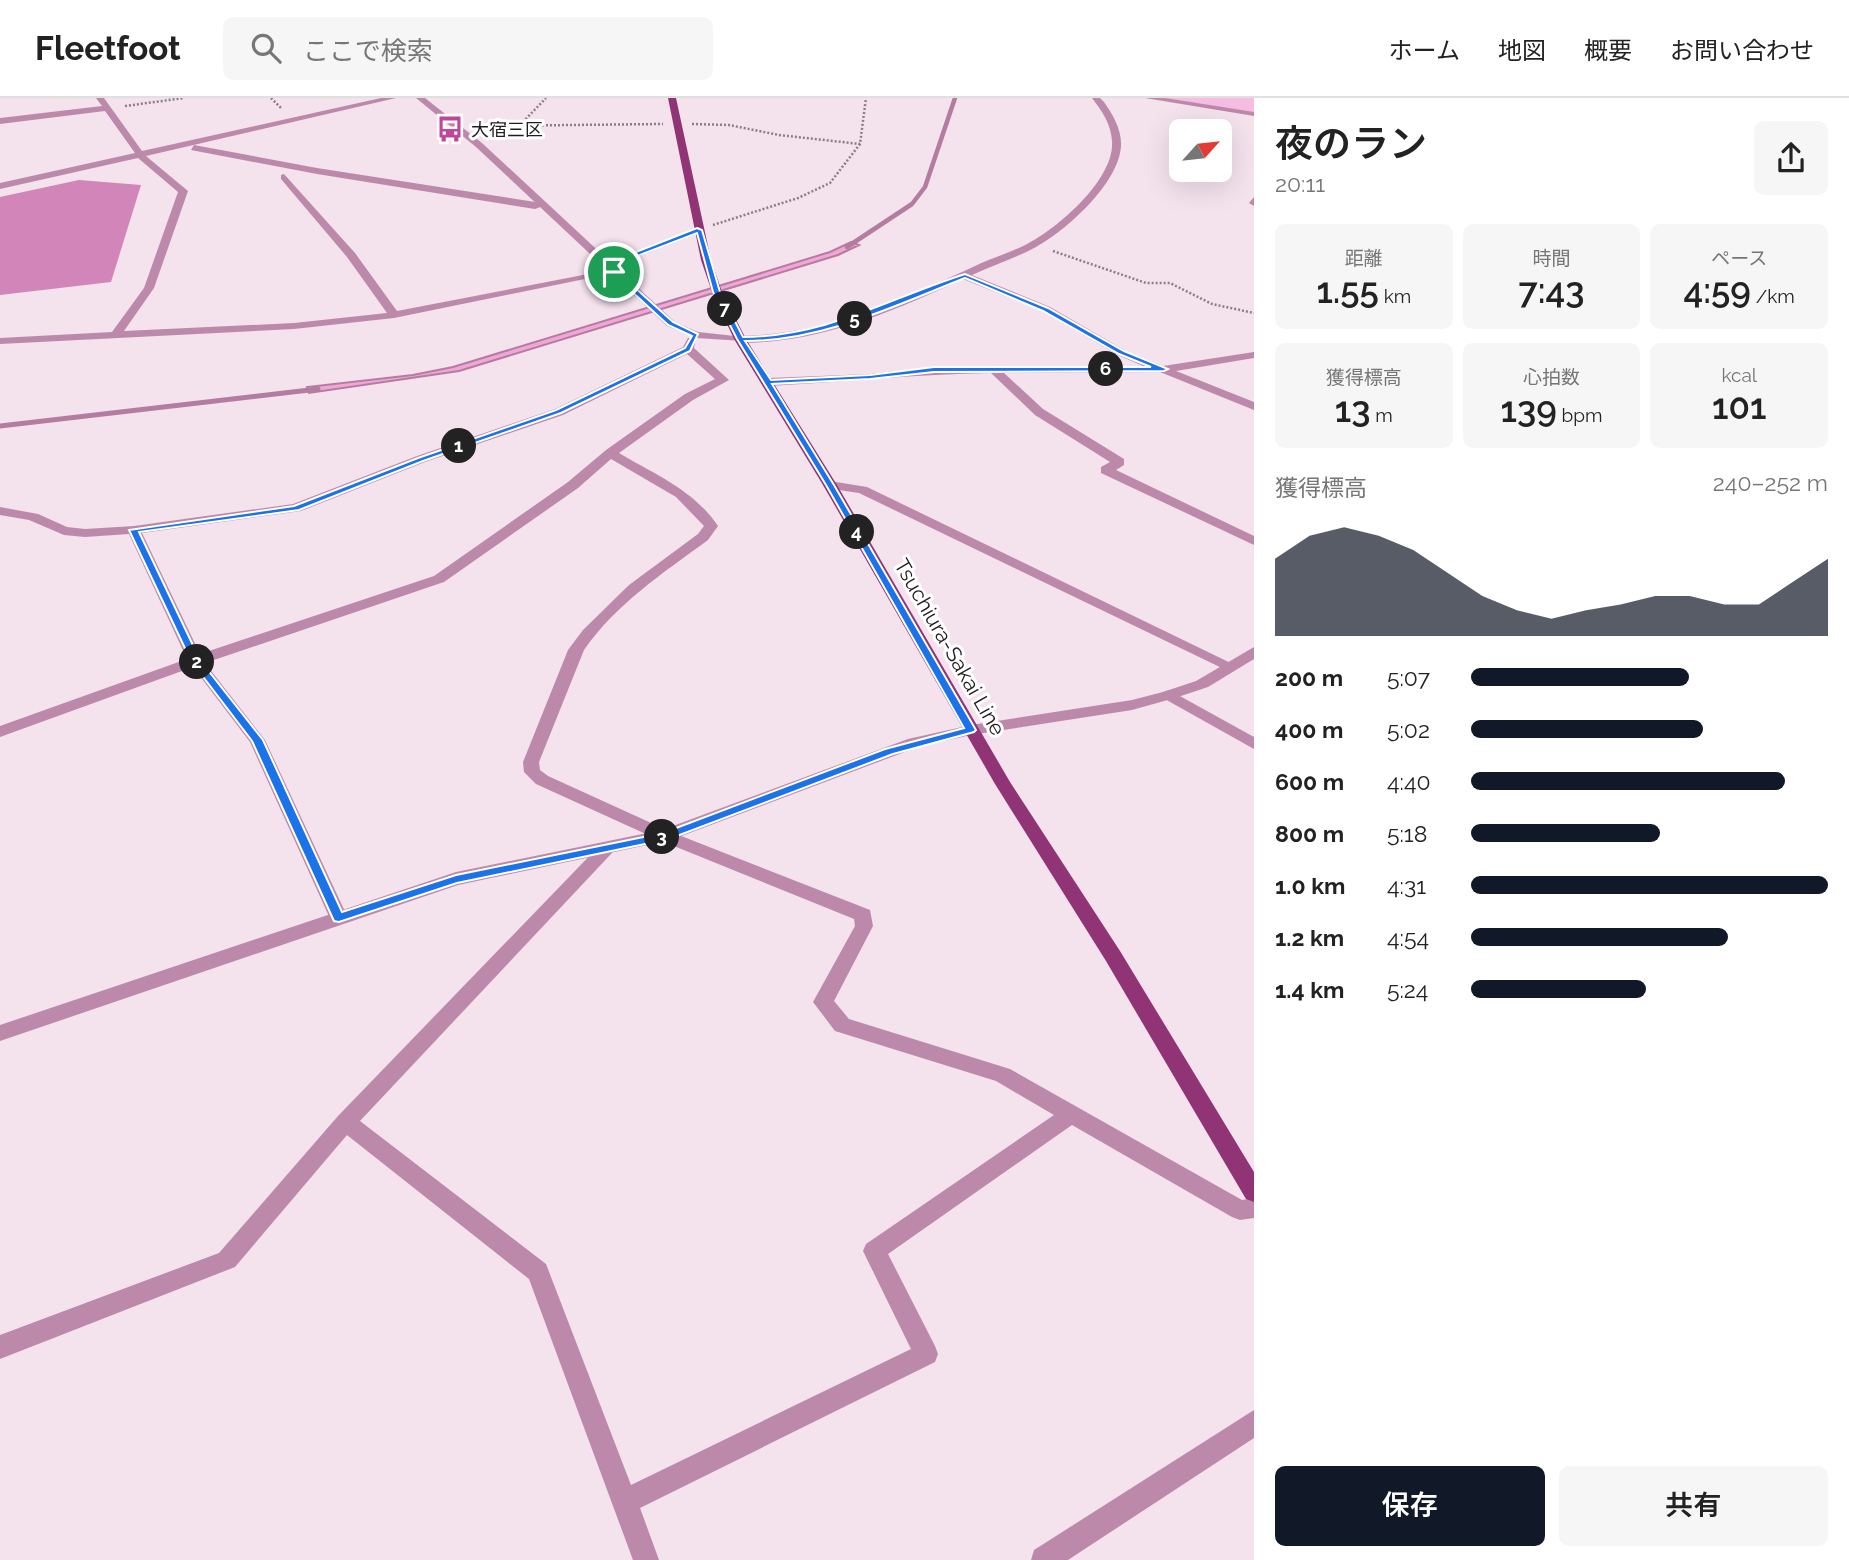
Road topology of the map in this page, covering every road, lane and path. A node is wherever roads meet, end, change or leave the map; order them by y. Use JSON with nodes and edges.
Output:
{"nodes":[{"id":1,"x":100,"y":98,"type":"edge"},
{"id":2,"x":184,"y":98,"type":"edge"},
{"id":3,"x":392,"y":98,"type":"edge"},
{"id":4,"x":420,"y":98,"type":"edge"},
{"id":5,"x":546,"y":98,"type":"edge"},
{"id":6,"x":672,"y":98,"type":"edge"},
{"id":7,"x":866,"y":98,"type":"edge"},
{"id":8,"x":1096,"y":98,"type":"edge"},
{"id":9,"x":1149,"y":98,"type":"edge"},
{"id":10,"x":107,"y":108,"type":"junction"},
{"id":11,"x":1254,"y":114,"type":"edge"},
{"id":12,"x":0,"y":121,"type":"edge"},
{"id":13,"x":678,"y":124,"type":"junction"},
{"id":14,"x":519,"y":126,"type":"junction"},
{"id":15,"x":457,"y":127,"type":"junction"},
{"id":16,"x":860,"y":144,"type":"junction"},
{"id":17,"x":187,"y":146,"type":"junction"},
{"id":18,"x":141,"y":156,"type":"junction"},
{"id":19,"x":284,"y":177,"type":"dead end"},
{"id":20,"x":0,"y":186,"type":"edge"},
{"id":21,"x":543,"y":204,"type":"junction"},
{"id":22,"x":699,"y":230,"type":"junction"},
{"id":23,"x":1033,"y":245,"type":"junction"},
{"id":24,"x":610,"y":269,"type":"junction"},
{"id":25,"x":965,"y":276,"type":"junction"},
{"id":26,"x":1254,"y":313,"type":"edge"},
{"id":27,"x":394,"y":315,"type":"junction"},
{"id":28,"x":117,"y":333,"type":"junction"},
{"id":29,"x":696,"y":335,"type":"junction"},
{"id":30,"x":740,"y":339,"type":"junction"},
{"id":31,"x":0,"y":341,"type":"edge"},
{"id":32,"x":688,"y":349,"type":"junction"},
{"id":33,"x":1254,"y":355,"type":"edge"},
{"id":34,"x":1164,"y":369,"type":"junction"},
{"id":35,"x":993,"y":370,"type":"junction"},
{"id":36,"x":769,"y":382,"type":"junction"},
{"id":37,"x":1254,"y":406,"type":"edge"},
{"id":38,"x":610,"y":453,"type":"junction"},
{"id":39,"x":830,"y":485,"type":"junction"},
{"id":40,"x":0,"y":511,"type":"edge"},
{"id":41,"x":134,"y":530,"type":"junction"},
{"id":42,"x":1254,"y":541,"type":"edge"},
{"id":43,"x":1254,"y":652,"type":"edge"},
{"id":44,"x":196,"y":661,"type":"junction"},
{"id":45,"x":1231,"y":667,"type":"junction"},
{"id":46,"x":1169,"y":695,"type":"junction"},
{"id":47,"x":971,"y":730,"type":"junction"},
{"id":48,"x":0,"y":732,"type":"edge"},
{"id":49,"x":1254,"y":744,"type":"edge"},
{"id":50,"x":665,"y":836,"type":"junction"},
{"id":51,"x":605,"y":850,"type":"junction"},
{"id":52,"x":339,"y":918,"type":"junction"},
{"id":53,"x":0,"y":1032,"type":"edge"},
{"id":54,"x":1072,"y":1114,"type":"junction"},
{"id":55,"x":346,"y":1122,"type":"junction"},
{"id":56,"x":1254,"y":1192,"type":"edge"},
{"id":57,"x":1254,"y":1208,"type":"edge"},
{"id":58,"x":0,"y":1347,"type":"edge"},
{"id":59,"x":1254,"y":1423,"type":"edge"},
{"id":60,"x":624,"y":1502,"type":"junction"},
{"id":61,"x":646,"y":1560,"type":"edge"},
{"id":62,"x":1044,"y":1560,"type":"edge"}],
"edges":[{"from":1,"to":10,"type":"street"},
{"from":2,"to":10,"type":"path"},
{"from":3,"to":17,"type":"street"},
{"from":4,"to":15,"type":"street"},
{"from":5,"to":14,"type":"path"},
{"from":6,"to":13,"type":"main road","name":"Tsuchiura-Sakai Line"},
{"from":7,"to":16,"type":"path"},
{"from":8,"to":23,"type":"street"},
{"from":9,"to":11,"type":"street"},
{"from":10,"to":12,"type":"street"},
{"from":10,"to":18,"type":"street"},
{"from":13,"to":14,"type":"path"},
{"from":13,"to":16,"type":"path"},
{"from":13,"to":22,"type":"main road","name":"Tsuchiura-Sakai Line"},
{"from":14,"to":15,"type":"path"},
{"from":15,"to":21,"type":"street"},
{"from":16,"to":22,"type":"path"},
{"from":17,"to":18,"type":"street"},
{"from":17,"to":21,"type":"street"},
{"from":18,"to":20,"type":"street"},
{"from":18,"to":28,"type":"street"},
{"from":19,"to":27,"type":"street"},
{"from":21,"to":24,"type":"street"},
{"from":22,"to":24,"type":"street"},
{"from":22,"to":30,"type":"main road","name":"Tsuchiura-Sakai Line"},
{"from":23,"to":25,"type":"street"},
{"from":23,"to":26,"type":"path"},
{"from":24,"to":27,"type":"street"},
{"from":24,"to":29,"type":"street"},
{"from":25,"to":30,"type":"street"},
{"from":25,"to":34,"type":"street"},
{"from":27,"to":28,"type":"street"},
{"from":28,"to":31,"type":"street"},
{"from":29,"to":30,"type":"street"},
{"from":29,"to":32,"type":"street"},
{"from":30,"to":36,"type":"main road","name":"Tsuchiura-Sakai Line"},
{"from":32,"to":38,"type":"street"},
{"from":32,"to":41,"type":"street"},
{"from":33,"to":34,"type":"street"},
{"from":34,"to":35,"type":"street"},
{"from":34,"to":37,"type":"street"},
{"from":35,"to":36,"type":"street"},
{"from":35,"to":42,"type":"street"},
{"from":36,"to":39,"type":"main road","name":"Tsuchiura-Sakai Line"},
{"from":38,"to":44,"type":"street"},
{"from":38,"to":50,"type":"street"},
{"from":39,"to":45,"type":"street"},
{"from":39,"to":47,"type":"main road","name":"Tsuchiura-Sakai Line"},
{"from":40,"to":41,"type":"street"},
{"from":41,"to":44,"type":"street"},
{"from":43,"to":45,"type":"street"},
{"from":44,"to":48,"type":"street"},
{"from":44,"to":52,"type":"street"},
{"from":45,"to":46,"type":"street"},
{"from":46,"to":47,"type":"street"},
{"from":46,"to":49,"type":"street"},
{"from":47,"to":50,"type":"street"},
{"from":47,"to":56,"type":"main road","name":"Tsuchiura-Sakai Line"},
{"from":50,"to":51,"type":"street"},
{"from":50,"to":54,"type":"street"},
{"from":51,"to":52,"type":"street"},
{"from":51,"to":55,"type":"street"},
{"from":52,"to":53,"type":"street"},
{"from":54,"to":57,"type":"street"},
{"from":54,"to":60,"type":"street"},
{"from":55,"to":58,"type":"street"},
{"from":55,"to":60,"type":"street"},
{"from":59,"to":62,"type":"street"},
{"from":60,"to":61,"type":"street"}]}
